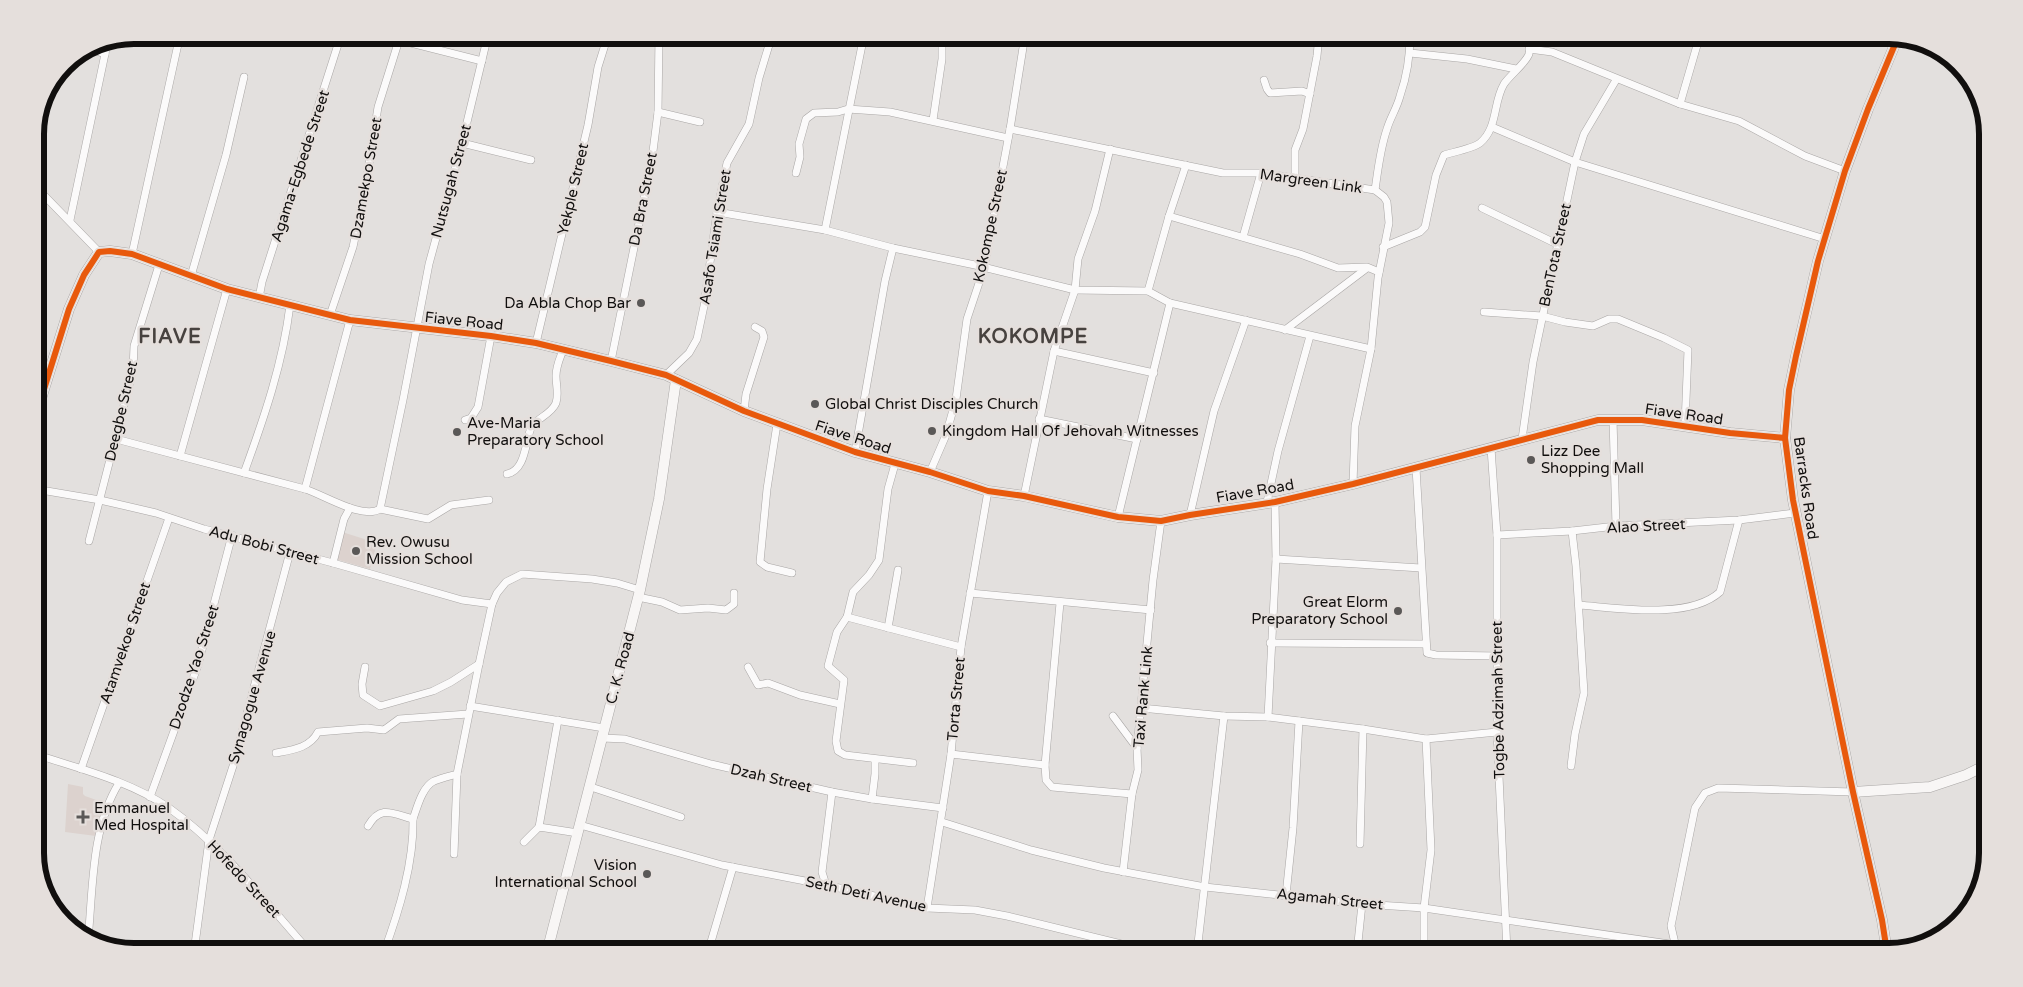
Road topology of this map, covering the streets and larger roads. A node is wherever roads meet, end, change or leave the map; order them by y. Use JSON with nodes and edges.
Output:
{"nodes":[{"id":1,"x":178,"y":44,"type":"edge"},
{"id":2,"x":339,"y":44,"type":"edge"},
{"id":3,"x":398,"y":44,"type":"edge"},
{"id":4,"x":416,"y":44,"type":"edge"},
{"id":5,"x":486,"y":44,"type":"edge"},
{"id":6,"x":605,"y":44,"type":"edge"},
{"id":7,"x":659,"y":44,"type":"edge"},
{"id":8,"x":769,"y":44,"type":"edge"},
{"id":9,"x":862,"y":44,"type":"edge"},
{"id":10,"x":942,"y":44,"type":"edge"},
{"id":11,"x":1024,"y":44,"type":"edge"},
{"id":12,"x":1318,"y":44,"type":"edge"},
{"id":13,"x":1410,"y":44,"type":"edge"},
{"id":14,"x":1530,"y":44,"type":"edge"},
{"id":15,"x":1699,"y":44,"type":"edge"},
{"id":16,"x":1895,"y":44,"type":"edge"},
{"id":17,"x":106,"y":48,"type":"edge"},
{"id":18,"x":1529,"y":49,"type":"junction"},
{"id":19,"x":98,"y":51,"type":"edge"},
{"id":20,"x":1410,"y":53,"type":"junction"},
{"id":21,"x":106,"y":54,"type":"junction"},
{"id":22,"x":482,"y":60,"type":"junction"},
{"id":23,"x":1516,"y":69,"type":"junction"},
{"id":24,"x":244,"y":77,"type":"dead end"},
{"id":25,"x":1264,"y":80,"type":"dead end"},
{"id":26,"x":1616,"y":80,"type":"junction"},
{"id":27,"x":1310,"y":94,"type":"junction"},
{"id":28,"x":1680,"y":104,"type":"junction"},
{"id":29,"x":848,"y":109,"type":"junction"},
{"id":30,"x":658,"y":112,"type":"junction"},
{"id":31,"x":933,"y":120,"type":"junction"},
{"id":32,"x":700,"y":122,"type":"dead end"},
{"id":33,"x":1492,"y":127,"type":"junction"},
{"id":34,"x":1010,"y":129,"type":"junction"},
{"id":35,"x":1008,"y":138,"type":"junction"},
{"id":36,"x":462,"y":143,"type":"junction"},
{"id":37,"x":1110,"y":149,"type":"junction"},
{"id":38,"x":531,"y":160,"type":"dead end"},
{"id":39,"x":1575,"y":162,"type":"junction"},
{"id":40,"x":1186,"y":165,"type":"junction"},
{"id":41,"x":1845,"y":171,"type":"junction"},
{"id":42,"x":796,"y":173,"type":"dead end"},
{"id":43,"x":1261,"y":173,"type":"junction"},
{"id":44,"x":1295,"y":178,"type":"junction"},
{"id":45,"x":1375,"y":190,"type":"junction"},
{"id":46,"x":44,"y":195,"type":"edge"},
{"id":47,"x":1482,"y":208,"type":"dead end"},
{"id":48,"x":717,"y":212,"type":"junction"},
{"id":49,"x":1169,"y":216,"type":"junction"},
{"id":50,"x":70,"y":220,"type":"junction"},
{"id":51,"x":825,"y":230,"type":"junction"},
{"id":52,"x":1243,"y":237,"type":"junction"},
{"id":53,"x":1824,"y":238,"type":"junction"},
{"id":54,"x":1559,"y":245,"type":"junction"},
{"id":55,"x":1384,"y":247,"type":"junction"},
{"id":56,"x":893,"y":248,"type":"junction"},
{"id":57,"x":99,"y":252,"type":"junction"},
{"id":58,"x":132,"y":254,"type":"junction"},
{"id":59,"x":159,"y":265,"type":"junction"},
{"id":60,"x":1367,"y":267,"type":"junction"},
{"id":61,"x":984,"y":268,"type":"junction"},
{"id":62,"x":1379,"y":272,"type":"junction"},
{"id":63,"x":191,"y":276,"type":"junction"},
{"id":64,"x":227,"y":289,"type":"junction"},
{"id":65,"x":1075,"y":290,"type":"junction"},
{"id":66,"x":1148,"y":290,"type":"junction"},
{"id":67,"x":259,"y":298,"type":"junction"},
{"id":68,"x":1170,"y":303,"type":"junction"},
{"id":69,"x":290,"y":305,"type":"junction"},
{"id":70,"x":1484,"y":312,"type":"dead end"},
{"id":71,"x":330,"y":315,"type":"junction"},
{"id":72,"x":1542,"y":316,"type":"junction"},
{"id":73,"x":350,"y":320,"type":"junction"},
{"id":74,"x":1246,"y":320,"type":"junction"},
{"id":75,"x":755,"y":327,"type":"dead end"},
{"id":76,"x":416,"y":328,"type":"junction"},
{"id":77,"x":1286,"y":330,"type":"junction"},
{"id":78,"x":491,"y":336,"type":"junction"},
{"id":79,"x":1310,"y":336,"type":"junction"},
{"id":80,"x":536,"y":343,"type":"junction"},
{"id":81,"x":1371,"y":349,"type":"junction"},
{"id":82,"x":564,"y":350,"type":"junction"},
{"id":83,"x":1054,"y":351,"type":"junction"},
{"id":84,"x":611,"y":361,"type":"junction"},
{"id":85,"x":1154,"y":373,"type":"junction"},
{"id":86,"x":666,"y":375,"type":"junction"},
{"id":87,"x":676,"y":380,"type":"junction"},
{"id":88,"x":44,"y":389,"type":"edge"},
{"id":89,"x":744,"y":410,"type":"junction"},
{"id":90,"x":1039,"y":419,"type":"junction"},
{"id":91,"x":1612,"y":419,"type":"junction"},
{"id":92,"x":465,"y":420,"type":"dead end"},
{"id":93,"x":777,"y":424,"type":"junction"},
{"id":94,"x":1685,"y":425,"type":"junction"},
{"id":95,"x":1785,"y":438,"type":"junction"},
{"id":96,"x":116,"y":439,"type":"junction"},
{"id":97,"x":1137,"y":439,"type":"junction"},
{"id":98,"x":1522,"y":439,"type":"junction"},
{"id":99,"x":1491,"y":448,"type":"junction"},
{"id":100,"x":856,"y":452,"type":"junction"},
{"id":101,"x":180,"y":456,"type":"junction"},
{"id":102,"x":895,"y":464,"type":"junction"},
{"id":103,"x":1416,"y":468,"type":"junction"},
{"id":104,"x":930,"y":472,"type":"junction"},
{"id":105,"x":244,"y":473,"type":"junction"},
{"id":106,"x":507,"y":474,"type":"dead end"},
{"id":107,"x":1353,"y":484,"type":"junction"},
{"id":108,"x":305,"y":490,"type":"junction"},
{"id":109,"x":44,"y":491,"type":"edge"},
{"id":110,"x":988,"y":491,"type":"junction"},
{"id":111,"x":1024,"y":496,"type":"junction"},
{"id":112,"x":100,"y":500,"type":"junction"},
{"id":113,"x":488,"y":500,"type":"dead end"},
{"id":114,"x":335,"y":502,"type":"junction"},
{"id":115,"x":1271,"y":502,"type":"junction"},
{"id":116,"x":350,"y":508,"type":"junction"},
{"id":117,"x":380,"y":509,"type":"junction"},
{"id":118,"x":1796,"y":513,"type":"junction"},
{"id":119,"x":1190,"y":515,"type":"junction"},
{"id":120,"x":1118,"y":517,"type":"junction"},
{"id":121,"x":169,"y":518,"type":"junction"},
{"id":122,"x":344,"y":519,"type":"junction"},
{"id":123,"x":1739,"y":520,"type":"junction"},
{"id":124,"x":1161,"y":521,"type":"junction"},
{"id":125,"x":1616,"y":526,"type":"junction"},
{"id":126,"x":1572,"y":531,"type":"junction"},
{"id":127,"x":232,"y":535,"type":"junction"},
{"id":128,"x":1497,"y":535,"type":"junction"},
{"id":129,"x":89,"y":542,"type":"dead end"},
{"id":130,"x":290,"y":552,"type":"junction"},
{"id":131,"x":1276,"y":559,"type":"junction"},
{"id":132,"x":333,"y":563,"type":"junction"},
{"id":133,"x":1420,"y":568,"type":"junction"},
{"id":134,"x":898,"y":570,"type":"dead end"},
{"id":135,"x":792,"y":573,"type":"dead end"},
{"id":136,"x":639,"y":593,"type":"junction"},
{"id":137,"x":734,"y":593,"type":"dead end"},
{"id":138,"x":970,"y":593,"type":"junction"},
{"id":139,"x":1060,"y":603,"type":"junction"},
{"id":140,"x":492,"y":604,"type":"junction"},
{"id":141,"x":1578,"y":605,"type":"junction"},
{"id":142,"x":1151,"y":610,"type":"junction"},
{"id":143,"x":847,"y":617,"type":"junction"},
{"id":144,"x":888,"y":628,"type":"junction"},
{"id":145,"x":1270,"y":643,"type":"junction"},
{"id":146,"x":1426,"y":644,"type":"junction"},
{"id":147,"x":960,"y":647,"type":"junction"},
{"id":148,"x":1498,"y":656,"type":"junction"},
{"id":149,"x":479,"y":664,"type":"junction"},
{"id":150,"x":365,"y":667,"type":"dead end"},
{"id":151,"x":748,"y":667,"type":"dead end"},
{"id":152,"x":840,"y":704,"type":"junction"},
{"id":153,"x":1142,"y":708,"type":"junction"},
{"id":154,"x":469,"y":710,"type":"junction"},
{"id":155,"x":1113,"y":716,"type":"dead end"},
{"id":156,"x":1224,"y":716,"type":"junction"},
{"id":157,"x":1268,"y":717,"type":"junction"},
{"id":158,"x":558,"y":720,"type":"junction"},
{"id":159,"x":1299,"y":721,"type":"junction"},
{"id":160,"x":1363,"y":729,"type":"junction"},
{"id":161,"x":1497,"y":732,"type":"junction"},
{"id":162,"x":603,"y":733,"type":"junction"},
{"id":163,"x":1426,"y":739,"type":"junction"},
{"id":164,"x":1137,"y":748,"type":"junction"},
{"id":165,"x":276,"y":753,"type":"dead end"},
{"id":166,"x":951,"y":754,"type":"junction"},
{"id":167,"x":44,"y":757,"type":"edge"},
{"id":168,"x":875,"y":759,"type":"junction"},
{"id":169,"x":913,"y":763,"type":"dead end"},
{"id":170,"x":1045,"y":765,"type":"junction"},
{"id":171,"x":1571,"y":766,"type":"dead end"},
{"id":172,"x":1979,"y":768,"type":"edge"},
{"id":173,"x":81,"y":769,"type":"junction"},
{"id":174,"x":457,"y":774,"type":"junction"},
{"id":175,"x":119,"y":783,"type":"junction"},
{"id":176,"x":591,"y":787,"type":"junction"},
{"id":177,"x":832,"y":792,"type":"junction"},
{"id":178,"x":1854,"y":792,"type":"junction"},
{"id":179,"x":1132,"y":794,"type":"junction"},
{"id":180,"x":150,"y":797,"type":"junction"},
{"id":181,"x":872,"y":799,"type":"junction"},
{"id":182,"x":943,"y":808,"type":"junction"},
{"id":183,"x":681,"y":817,"type":"dead end"},
{"id":184,"x":414,"y":819,"type":"junction"},
{"id":185,"x":942,"y":822,"type":"junction"},
{"id":186,"x":368,"y":826,"type":"dead end"},
{"id":187,"x":539,"y":827,"type":"junction"},
{"id":188,"x":579,"y":829,"type":"junction"},
{"id":189,"x":209,"y":840,"type":"junction"},
{"id":190,"x":524,"y":842,"type":"dead end"},
{"id":191,"x":1360,"y":844,"type":"dead end"},
{"id":192,"x":454,"y":854,"type":"dead end"},
{"id":193,"x":733,"y":867,"type":"junction"},
{"id":194,"x":1123,"y":872,"type":"junction"},
{"id":195,"x":826,"y":885,"type":"junction"},
{"id":196,"x":1205,"y":887,"type":"junction"},
{"id":197,"x":1286,"y":895,"type":"junction"},
{"id":198,"x":1362,"y":904,"type":"junction"},
{"id":199,"x":927,"y":908,"type":"junction"},
{"id":200,"x":1424,"y":908,"type":"junction"},
{"id":201,"x":1505,"y":918,"type":"junction"},
{"id":202,"x":89,"y":931,"type":"edge"},
{"id":203,"x":195,"y":943,"type":"edge"},
{"id":204,"x":302,"y":943,"type":"edge"},
{"id":205,"x":387,"y":943,"type":"edge"},
{"id":206,"x":549,"y":943,"type":"edge"},
{"id":207,"x":711,"y":943,"type":"edge"},
{"id":208,"x":1118,"y":943,"type":"edge"},
{"id":209,"x":1198,"y":943,"type":"edge"},
{"id":210,"x":1358,"y":943,"type":"edge"},
{"id":211,"x":1424,"y":943,"type":"edge"},
{"id":212,"x":1506,"y":943,"type":"edge"},
{"id":213,"x":1648,"y":943,"type":"edge"},
{"id":214,"x":1676,"y":943,"type":"edge"},
{"id":215,"x":1886,"y":943,"type":"edge"}],
"edges":[{"from":1,"to":58,"type":"street"},
{"from":2,"to":67,"type":"street","name":"Agama-Egbede Street"},
{"from":3,"to":71,"type":"street","name":"Dzamekpo Street"},
{"from":4,"to":22,"type":"street"},
{"from":5,"to":22,"type":"street","name":"Nutsugah Street"},
{"from":6,"to":80,"type":"street","name":"Yekple Street"},
{"from":7,"to":30,"type":"street","name":"Da Bra Street"},
{"from":8,"to":48,"type":"street","name":"Asafo Tsiami Street"},
{"from":9,"to":29,"type":"street"},
{"from":10,"to":31,"type":"street"},
{"from":11,"to":34,"type":"street","name":"Kokompe Street"},
{"from":12,"to":27,"type":"street"},
{"from":13,"to":20,"type":"street"},
{"from":14,"to":18,"type":"street"},
{"from":15,"to":28,"type":"street"},
{"from":16,"to":41,"type":"street","name":"Barracks Road"},
{"from":17,"to":21,"type":"street"},
{"from":18,"to":23,"type":"street"},
{"from":18,"to":26,"type":"street"},
{"from":19,"to":21,"type":"street"},
{"from":20,"to":23,"type":"street"},
{"from":20,"to":45,"type":"street"},
{"from":21,"to":50,"type":"street"},
{"from":22,"to":36,"type":"street","name":"Nutsugah Street"},
{"from":23,"to":33,"type":"street"},
{"from":24,"to":63,"type":"street"},
{"from":25,"to":27,"type":"street"},
{"from":26,"to":28,"type":"street"},
{"from":26,"to":39,"type":"street","name":"BenTota Street"},
{"from":27,"to":44,"type":"street"},
{"from":28,"to":41,"type":"street"},
{"from":29,"to":31,"type":"street"},
{"from":29,"to":42,"type":"street"},
{"from":29,"to":51,"type":"street"},
{"from":30,"to":32,"type":"street"},
{"from":30,"to":84,"type":"street","name":"Da Bra Street"},
{"from":31,"to":35,"type":"street"},
{"from":33,"to":39,"type":"street"},
{"from":33,"to":55,"type":"street"},
{"from":34,"to":35,"type":"street","name":"Kokompe Street"},
{"from":34,"to":37,"type":"street","name":"Margreen Link"},
{"from":35,"to":61,"type":"street","name":"Kokompe Street"},
{"from":36,"to":38,"type":"street"},
{"from":36,"to":76,"type":"street","name":"Nutsugah Street"},
{"from":37,"to":40,"type":"street","name":"Margreen Link"},
{"from":37,"to":65,"type":"street"},
{"from":39,"to":53,"type":"street"},
{"from":39,"to":54,"type":"street","name":"BenTota Street"},
{"from":40,"to":43,"type":"street","name":"Margreen Link"},
{"from":40,"to":49,"type":"street"},
{"from":41,"to":53,"type":"street","name":"Barracks Road"},
{"from":43,"to":44,"type":"street","name":"Margreen Link"},
{"from":43,"to":52,"type":"street"},
{"from":44,"to":45,"type":"street","name":"Margreen Link"},
{"from":45,"to":55,"type":"street","name":"Margreen Link"},
{"from":46,"to":50,"type":"street"},
{"from":47,"to":54,"type":"street"},
{"from":48,"to":51,"type":"street"},
{"from":48,"to":86,"type":"street","name":"Asafo Tsiami Street"},
{"from":49,"to":52,"type":"street"},
{"from":49,"to":66,"type":"street"},
{"from":50,"to":57,"type":"street"},
{"from":51,"to":56,"type":"street"},
{"from":52,"to":60,"type":"street"},
{"from":53,"to":95,"type":"street","name":"Barracks Road"},
{"from":54,"to":72,"type":"street","name":"BenTota Street"},
{"from":55,"to":62,"type":"street","name":"Margreen Link"},
{"from":56,"to":61,"type":"street"},
{"from":56,"to":100,"type":"street"},
{"from":57,"to":58,"type":"street","name":"Fiave Road"},
{"from":57,"to":88,"type":"street"},
{"from":58,"to":59,"type":"street","name":"Fiave Road"},
{"from":59,"to":63,"type":"street","name":"Fiave Road"},
{"from":59,"to":96,"type":"street","name":"Deegbe Street"},
{"from":60,"to":62,"type":"street"},
{"from":60,"to":77,"type":"street"},
{"from":61,"to":65,"type":"street"},
{"from":61,"to":104,"type":"street","name":"Kokompe Street"},
{"from":62,"to":81,"type":"street","name":"Margreen Link"},
{"from":63,"to":64,"type":"street","name":"Fiave Road"},
{"from":64,"to":67,"type":"street","name":"Fiave Road"},
{"from":64,"to":101,"type":"street"},
{"from":65,"to":66,"type":"street"},
{"from":65,"to":83,"type":"street"},
{"from":66,"to":68,"type":"street"},
{"from":67,"to":69,"type":"street","name":"Fiave Road"},
{"from":68,"to":74,"type":"street"},
{"from":68,"to":85,"type":"street"},
{"from":69,"to":71,"type":"street","name":"Fiave Road"},
{"from":69,"to":105,"type":"street"},
{"from":70,"to":72,"type":"street"},
{"from":71,"to":73,"type":"street","name":"Fiave Road"},
{"from":72,"to":94,"type":"street"},
{"from":72,"to":98,"type":"street","name":"BenTota Street"},
{"from":73,"to":76,"type":"street","name":"Fiave Road"},
{"from":73,"to":108,"type":"street"},
{"from":74,"to":77,"type":"street"},
{"from":74,"to":119,"type":"street"},
{"from":75,"to":89,"type":"street"},
{"from":76,"to":78,"type":"street","name":"Fiave Road"},
{"from":76,"to":117,"type":"street","name":"Nutsugah Street"},
{"from":77,"to":79,"type":"street"},
{"from":78,"to":80,"type":"street","name":"Fiave Road"},
{"from":78,"to":92,"type":"street"},
{"from":79,"to":81,"type":"street"},
{"from":79,"to":115,"type":"street"},
{"from":80,"to":82,"type":"street","name":"Fiave Road"},
{"from":81,"to":107,"type":"street","name":"Margreen Link"},
{"from":82,"to":84,"type":"street","name":"Fiave Road"},
{"from":82,"to":106,"type":"street"},
{"from":83,"to":85,"type":"street"},
{"from":83,"to":90,"type":"street"},
{"from":84,"to":86,"type":"street","name":"Fiave Road"},
{"from":85,"to":97,"type":"street"},
{"from":86,"to":87,"type":"street","name":"Fiave Road"},
{"from":87,"to":89,"type":"street","name":"Fiave Road"},
{"from":87,"to":136,"type":"street","name":"C. K. Road"},
{"from":89,"to":93,"type":"street","name":"Fiave Road"},
{"from":90,"to":97,"type":"street"},
{"from":90,"to":111,"type":"street"},
{"from":91,"to":94,"type":"street","name":"Fiave Road"},
{"from":91,"to":98,"type":"street","name":"Fiave Road"},
{"from":91,"to":125,"type":"street"},
{"from":93,"to":100,"type":"street","name":"Fiave Road"},
{"from":93,"to":135,"type":"street"},
{"from":94,"to":95,"type":"street","name":"Fiave Road"},
{"from":95,"to":118,"type":"street","name":"Barracks Road"},
{"from":96,"to":101,"type":"street"},
{"from":96,"to":112,"type":"street","name":"Deegbe Street"},
{"from":97,"to":120,"type":"street"},
{"from":98,"to":99,"type":"street","name":"Fiave Road"},
{"from":99,"to":103,"type":"street","name":"Fiave Road"},
{"from":99,"to":128,"type":"street","name":"Togbe Adzimah Street"},
{"from":100,"to":102,"type":"street","name":"Fiave Road"},
{"from":101,"to":105,"type":"street"},
{"from":102,"to":104,"type":"street","name":"Fiave Road"},
{"from":102,"to":143,"type":"street"},
{"from":103,"to":107,"type":"street","name":"Fiave Road"},
{"from":103,"to":133,"type":"street"},
{"from":104,"to":110,"type":"street","name":"Fiave Road"},
{"from":105,"to":108,"type":"street"},
{"from":107,"to":115,"type":"street","name":"Fiave Road"},
{"from":108,"to":114,"type":"street"},
{"from":109,"to":112,"type":"street","name":"Adu Bobi Street"},
{"from":110,"to":111,"type":"street","name":"Fiave Road"},
{"from":110,"to":138,"type":"street","name":"Torta Street"},
{"from":111,"to":120,"type":"street","name":"Fiave Road"},
{"from":112,"to":121,"type":"street","name":"Adu Bobi Street"},
{"from":112,"to":129,"type":"street","name":"Deegbe Street"},
{"from":113,"to":117,"type":"street"},
{"from":114,"to":116,"type":"street"},
{"from":114,"to":122,"type":"street"},
{"from":115,"to":119,"type":"street","name":"Fiave Road"},
{"from":115,"to":131,"type":"street"},
{"from":116,"to":117,"type":"street"},
{"from":116,"to":122,"type":"street"},
{"from":118,"to":123,"type":"street","name":"Alao Street"},
{"from":118,"to":178,"type":"street","name":"Barracks Road"},
{"from":119,"to":124,"type":"street","name":"Fiave Road"},
{"from":120,"to":124,"type":"street","name":"Fiave Road"},
{"from":121,"to":127,"type":"street","name":"Adu Bobi Street"},
{"from":121,"to":173,"type":"street","name":"Atamvekoe Street"},
{"from":122,"to":132,"type":"street"},
{"from":123,"to":125,"type":"street","name":"Alao Street"},
{"from":123,"to":141,"type":"street"},
{"from":124,"to":142,"type":"street","name":"Taxi Rank Link"},
{"from":125,"to":126,"type":"street","name":"Alao Street"},
{"from":126,"to":128,"type":"street","name":"Alao Street"},
{"from":126,"to":141,"type":"street"},
{"from":127,"to":130,"type":"street","name":"Adu Bobi Street"},
{"from":127,"to":180,"type":"street","name":"Dzodze Yao Street"},
{"from":128,"to":148,"type":"street","name":"Togbe Adzimah Street"},
{"from":130,"to":132,"type":"street","name":"Adu Bobi Street"},
{"from":130,"to":189,"type":"street","name":"Synagogue Avenue"},
{"from":131,"to":133,"type":"street"},
{"from":131,"to":145,"type":"street"},
{"from":132,"to":140,"type":"street","name":"Adu Bobi Street"},
{"from":133,"to":146,"type":"street"},
{"from":134,"to":144,"type":"street"},
{"from":136,"to":137,"type":"street"},
{"from":136,"to":140,"type":"street"},
{"from":136,"to":162,"type":"street","name":"C. K. Road"},
{"from":138,"to":139,"type":"street"},
{"from":138,"to":147,"type":"street","name":"Torta Street"},
{"from":139,"to":142,"type":"street"},
{"from":139,"to":170,"type":"street"},
{"from":140,"to":149,"type":"street"},
{"from":141,"to":171,"type":"street"},
{"from":142,"to":153,"type":"street","name":"Taxi Rank Link"},
{"from":143,"to":144,"type":"street"},
{"from":143,"to":152,"type":"street"},
{"from":144,"to":147,"type":"street"},
{"from":145,"to":146,"type":"street"},
{"from":145,"to":157,"type":"street"},
{"from":146,"to":148,"type":"street"},
{"from":147,"to":166,"type":"street","name":"Torta Street"},
{"from":148,"to":161,"type":"street","name":"Togbe Adzimah Street"},
{"from":149,"to":150,"type":"street"},
{"from":149,"to":154,"type":"street"},
{"from":151,"to":152,"type":"street"},
{"from":152,"to":168,"type":"street"},
{"from":153,"to":156,"type":"street"},
{"from":153,"to":164,"type":"street","name":"Taxi Rank Link"},
{"from":154,"to":158,"type":"street","name":"Dzah Street"},
{"from":154,"to":165,"type":"street","name":"Dzah Street"},
{"from":154,"to":174,"type":"street"},
{"from":155,"to":164,"type":"street"},
{"from":156,"to":157,"type":"street"},
{"from":156,"to":196,"type":"street"},
{"from":157,"to":159,"type":"street"},
{"from":158,"to":162,"type":"street","name":"Dzah Street"},
{"from":158,"to":187,"type":"street"},
{"from":159,"to":160,"type":"street"},
{"from":159,"to":197,"type":"street"},
{"from":160,"to":163,"type":"street"},
{"from":160,"to":191,"type":"street"},
{"from":161,"to":163,"type":"street"},
{"from":161,"to":201,"type":"street","name":"Togbe Adzimah Street"},
{"from":162,"to":176,"type":"street","name":"C. K. Road"},
{"from":162,"to":177,"type":"street","name":"Dzah Street"},
{"from":163,"to":200,"type":"street"},
{"from":164,"to":179,"type":"street","name":"Taxi Rank Link"},
{"from":166,"to":170,"type":"street"},
{"from":166,"to":182,"type":"street","name":"Torta Street"},
{"from":167,"to":173,"type":"street","name":"Hofedo Street"},
{"from":168,"to":169,"type":"street"},
{"from":168,"to":181,"type":"street"},
{"from":170,"to":179,"type":"street"},
{"from":172,"to":178,"type":"street"},
{"from":173,"to":175,"type":"street","name":"Hofedo Street"},
{"from":174,"to":184,"type":"street"},
{"from":174,"to":192,"type":"street"},
{"from":175,"to":180,"type":"street","name":"Hofedo Street"},
{"from":175,"to":202,"type":"street"},
{"from":176,"to":183,"type":"street"},
{"from":176,"to":188,"type":"street","name":"C. K. Road"},
{"from":177,"to":181,"type":"street","name":"Dzah Street"},
{"from":177,"to":195,"type":"street"},
{"from":178,"to":214,"type":"street"},
{"from":178,"to":215,"type":"street","name":"Barracks Road"},
{"from":179,"to":194,"type":"street","name":"Taxi Rank Link"},
{"from":180,"to":189,"type":"street","name":"Hofedo Street"},
{"from":181,"to":182,"type":"street","name":"Dzah Street"},
{"from":182,"to":185,"type":"street","name":"Torta Street"},
{"from":184,"to":186,"type":"street"},
{"from":184,"to":205,"type":"street"},
{"from":185,"to":194,"type":"street","name":"Agamah Street"},
{"from":185,"to":199,"type":"street","name":"Torta Street"},
{"from":187,"to":188,"type":"street","name":"Seth Deti Avenue"},
{"from":187,"to":190,"type":"street"},
{"from":188,"to":193,"type":"street","name":"Seth Deti Avenue"},
{"from":188,"to":206,"type":"street","name":"C. K. Road"},
{"from":189,"to":203,"type":"street","name":"Synagogue Avenue"},
{"from":189,"to":204,"type":"street","name":"Hofedo Street"},
{"from":193,"to":195,"type":"street","name":"Seth Deti Avenue"},
{"from":193,"to":207,"type":"street"},
{"from":194,"to":196,"type":"street","name":"Agamah Street"},
{"from":195,"to":199,"type":"street","name":"Seth Deti Avenue"},
{"from":196,"to":197,"type":"street","name":"Agamah Street"},
{"from":196,"to":209,"type":"street"},
{"from":197,"to":198,"type":"street","name":"Agamah Street"},
{"from":198,"to":200,"type":"street","name":"Agamah Street"},
{"from":198,"to":210,"type":"street"},
{"from":199,"to":208,"type":"street","name":"Seth Deti Avenue"},
{"from":200,"to":201,"type":"street","name":"Agamah Street"},
{"from":200,"to":211,"type":"street"},
{"from":201,"to":212,"type":"street","name":"Togbe Adzimah Street"},
{"from":201,"to":213,"type":"street","name":"Agamah Street"}]}
